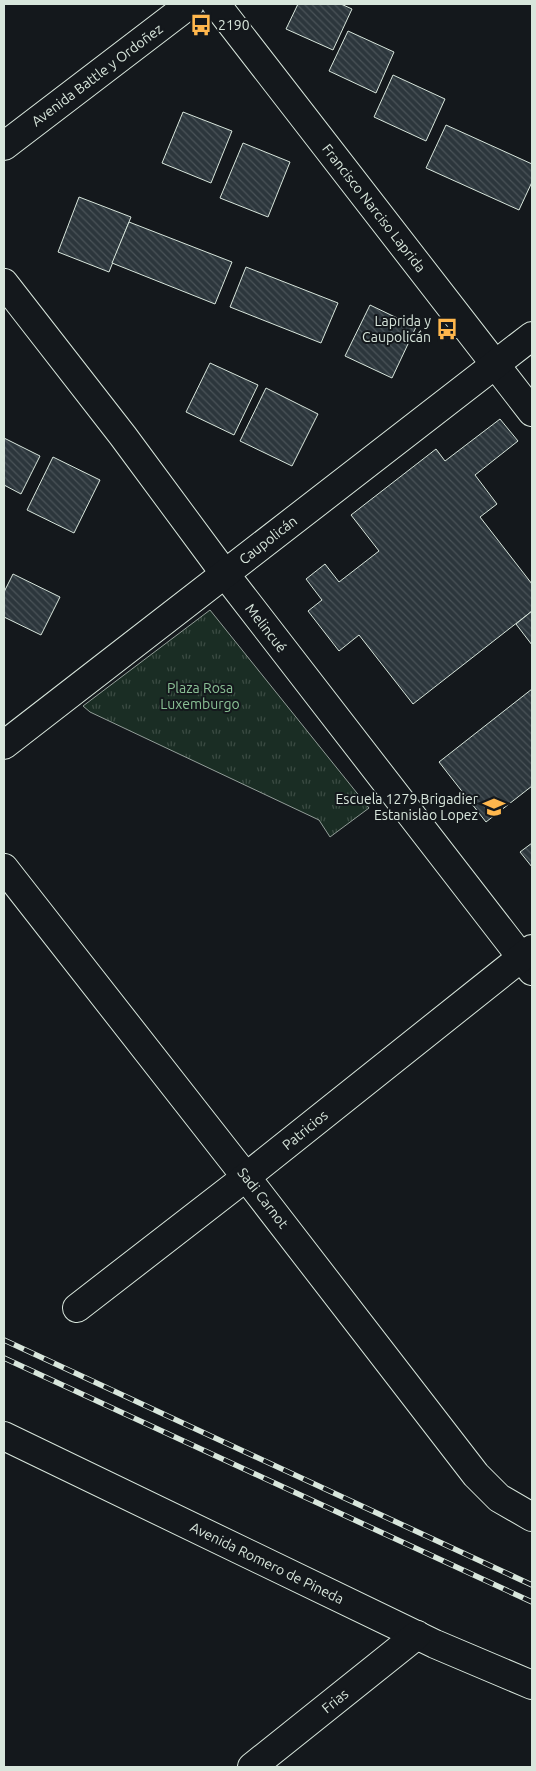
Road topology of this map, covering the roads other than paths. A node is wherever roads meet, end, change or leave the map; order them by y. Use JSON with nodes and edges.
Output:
{"nodes":[{"id":1,"x":190,"y":4,"type":"edge"},
{"id":2,"x":216,"y":4,"type":"edge"},
{"id":3,"x":4,"y":146,"type":"edge"},
{"id":4,"x":4,"y":283,"type":"edge"},
{"id":5,"x":532,"y":336,"type":"edge"},
{"id":6,"x":495,"y":364,"type":"junction"},
{"id":7,"x":532,"y":412,"type":"edge"},
{"id":8,"x":224,"y":574,"type":"junction"},
{"id":9,"x":4,"y":745,"type":"edge"},
{"id":10,"x":4,"y":868,"type":"edge"},
{"id":11,"x":529,"y":959,"type":"edge"},
{"id":12,"x":246,"y":1177,"type":"junction"},
{"id":13,"x":76,"y":1308,"type":"dead end"},
{"id":14,"x":4,"y":1436,"type":"edge"},
{"id":15,"x":532,"y":1516,"type":"edge"},
{"id":16,"x":417,"y":1635,"type":"junction"},
{"id":17,"x":532,"y":1685,"type":"edge"},
{"id":18,"x":281,"y":1758,"type":"edge"},
{"id":19,"x":252,"y":1767,"type":"edge"}],
"edges":[{"from":1,"to":3,"type":"street","name":"Avenida Battle y Ordoñez"},
{"from":2,"to":6,"type":"street","name":"Francisco Narciso Laprida"},
{"from":4,"to":8,"type":"street","name":"Melincué"},
{"from":5,"to":6,"type":"street","name":"Caupolicán"},
{"from":6,"to":7,"type":"street","name":"Francisco Narciso Laprida"},
{"from":6,"to":8,"type":"street","name":"Caupolicán"},
{"from":8,"to":9,"type":"street","name":"Caupolicán"},
{"from":8,"to":11,"type":"street","name":"Melincué"},
{"from":10,"to":12,"type":"street","name":"Sadi Carnot"},
{"from":11,"to":12,"type":"street","name":"Patricios"},
{"from":12,"to":13,"type":"street","name":"Patricios"},
{"from":12,"to":15,"type":"street","name":"Sadi Carnot"},
{"from":14,"to":16,"type":"street","name":"Avenida Romero de Pineda"},
{"from":16,"to":17,"type":"street","name":"Avenida Romero de Pineda"},
{"from":16,"to":18,"type":"street","name":"Frias"},
{"from":18,"to":19,"type":"street","name":"Frias"}]}
